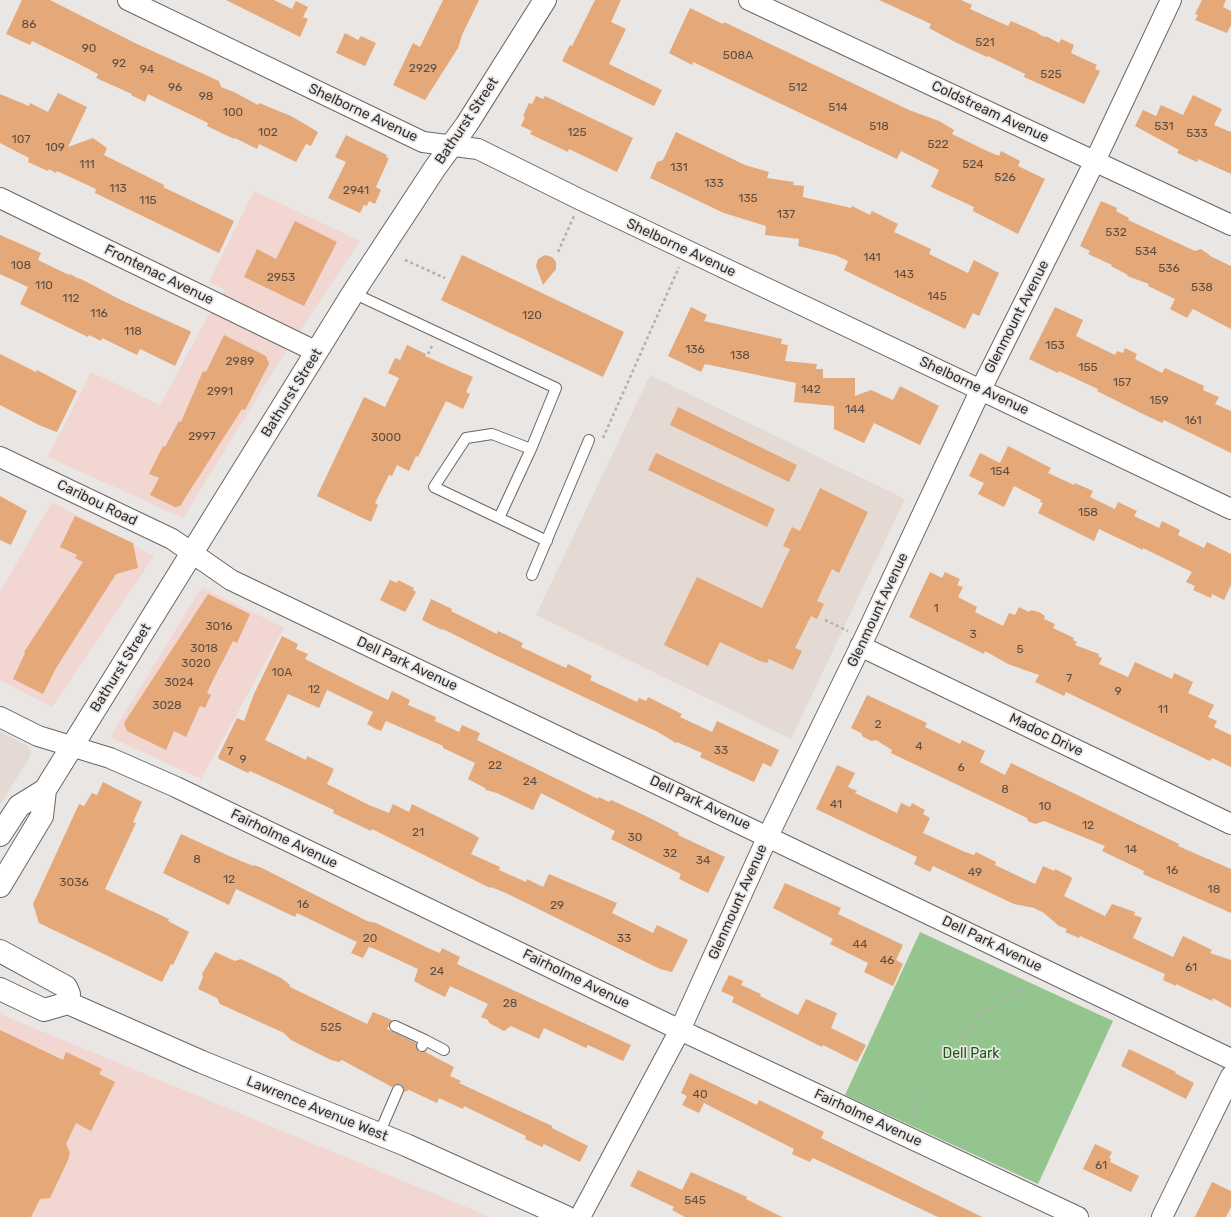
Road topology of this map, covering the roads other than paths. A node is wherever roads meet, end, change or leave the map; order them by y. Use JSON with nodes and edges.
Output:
{"nodes":[{"id":1,"x":128,"y":0,"type":"edge"},
{"id":2,"x":545,"y":0,"type":"edge"},
{"id":3,"x":749,"y":0,"type":"edge"},
{"id":4,"x":1172,"y":0,"type":"edge"},
{"id":5,"x":452,"y":145,"type":"junction"},
{"id":6,"x":1095,"y":161,"type":"junction"},
{"id":7,"x":0,"y":198,"type":"edge"},
{"id":8,"x":1231,"y":225,"type":"edge"},
{"id":9,"x":353,"y":293,"type":"junction"},
{"id":10,"x":317,"y":352,"type":"junction"},
{"id":11,"x":981,"y":389,"type":"junction"},
{"id":12,"x":589,"y":440,"type":"road end"},
{"id":13,"x":531,"y":449,"type":"junction"},
{"id":14,"x":0,"y":457,"type":"edge"},
{"id":15,"x":1231,"y":509,"type":"edge"},
{"id":16,"x":499,"y":518,"type":"junction"},
{"id":17,"x":547,"y":541,"type":"junction"},
{"id":18,"x":192,"y":554,"type":"junction"},
{"id":19,"x":532,"y":575,"type":"dead end"},
{"id":20,"x":862,"y":642,"type":"junction"},
{"id":21,"x":0,"y":717,"type":"edge"},
{"id":22,"x":72,"y":745,"type":"junction"},
{"id":23,"x":44,"y":790,"type":"junction"},
{"id":24,"x":1231,"y":824,"type":"edge"},
{"id":25,"x":0,"y":836,"type":"edge"},
{"id":26,"x":768,"y":836,"type":"junction"},
{"id":27,"x":0,"y":886,"type":"edge"},
{"id":28,"x":0,"y":952,"type":"edge"},
{"id":29,"x":0,"y":989,"type":"edge"},
{"id":30,"x":68,"y":1004,"type":"junction"},
{"id":31,"x":395,"y":1026,"type":"dead end"},
{"id":32,"x":680,"y":1030,"type":"junction"},
{"id":33,"x":444,"y":1050,"type":"dead end"},
{"id":34,"x":1231,"y":1059,"type":"edge"},
{"id":35,"x":1231,"y":1076,"type":"edge"},
{"id":36,"x":398,"y":1090,"type":"dead end"},
{"id":37,"x":379,"y":1134,"type":"junction"},
{"id":38,"x":566,"y":1217,"type":"edge"},
{"id":39,"x":580,"y":1217,"type":"edge"},
{"id":40,"x":1078,"y":1217,"type":"edge"},
{"id":41,"x":1162,"y":1217,"type":"edge"}],
"edges":[{"from":1,"to":5,"type":"street","name":"Shelborne Avenue"},
{"from":2,"to":5,"type":"main road","name":"Bathurst Street"},
{"from":3,"to":6,"type":"street","name":"Coldstream Avenue"},
{"from":4,"to":6,"type":"street","name":"Glenmount Avenue"},
{"from":5,"to":9,"type":"main road","name":"Bathurst Street"},
{"from":5,"to":11,"type":"street","name":"Shelborne Avenue"},
{"from":6,"to":8,"type":"street","name":"Coldstream Avenue"},
{"from":6,"to":11,"type":"street","name":"Glenmount Avenue"},
{"from":7,"to":10,"type":"street","name":"Frontenac Avenue"},
{"from":9,"to":10,"type":"main road","name":"Bathurst Street"},
{"from":9,"to":13,"type":"lane"},
{"from":10,"to":18,"type":"main road","name":"Bathurst Street"},
{"from":11,"to":15,"type":"street","name":"Shelborne Avenue"},
{"from":11,"to":20,"type":"street","name":"Glenmount Avenue"},
{"from":12,"to":17,"type":"lane"},
{"from":13,"to":16,"type":"lane"},
{"from":13,"to":16,"type":"lane"},
{"from":14,"to":18,"type":"street","name":"Caribou Road"},
{"from":16,"to":17,"type":"lane"},
{"from":17,"to":19,"type":"lane"},
{"from":18,"to":22,"type":"main road","name":"Bathurst Street"},
{"from":18,"to":26,"type":"street","name":"Dell Park Avenue"},
{"from":20,"to":24,"type":"street","name":"Madoc Drive"},
{"from":20,"to":26,"type":"street","name":"Glenmount Avenue"},
{"from":21,"to":22,"type":"street","name":"Fairholme Avenue"},
{"from":22,"to":23,"type":"main road","name":"Bathurst Street"},
{"from":22,"to":32,"type":"street","name":"Fairholme Avenue"},
{"from":23,"to":25,"type":"main road","name":"Bathurst Street"},
{"from":23,"to":27,"type":"main road","name":"Bathurst Street"},
{"from":26,"to":32,"type":"street","name":"Glenmount Avenue"},
{"from":26,"to":34,"type":"street","name":"Dell Park Avenue"},
{"from":28,"to":30,"type":"main road"},
{"from":29,"to":30,"type":"main road"},
{"from":30,"to":37,"type":"main road","name":"Lawrence Avenue West"},
{"from":31,"to":33,"type":"lane"},
{"from":32,"to":39,"type":"street","name":"Glenmount Avenue"},
{"from":32,"to":40,"type":"street","name":"Fairholme Avenue"},
{"from":35,"to":41,"type":"street"},
{"from":36,"to":37,"type":"lane"},
{"from":37,"to":38,"type":"main road","name":"Lawrence Avenue West"}]}
